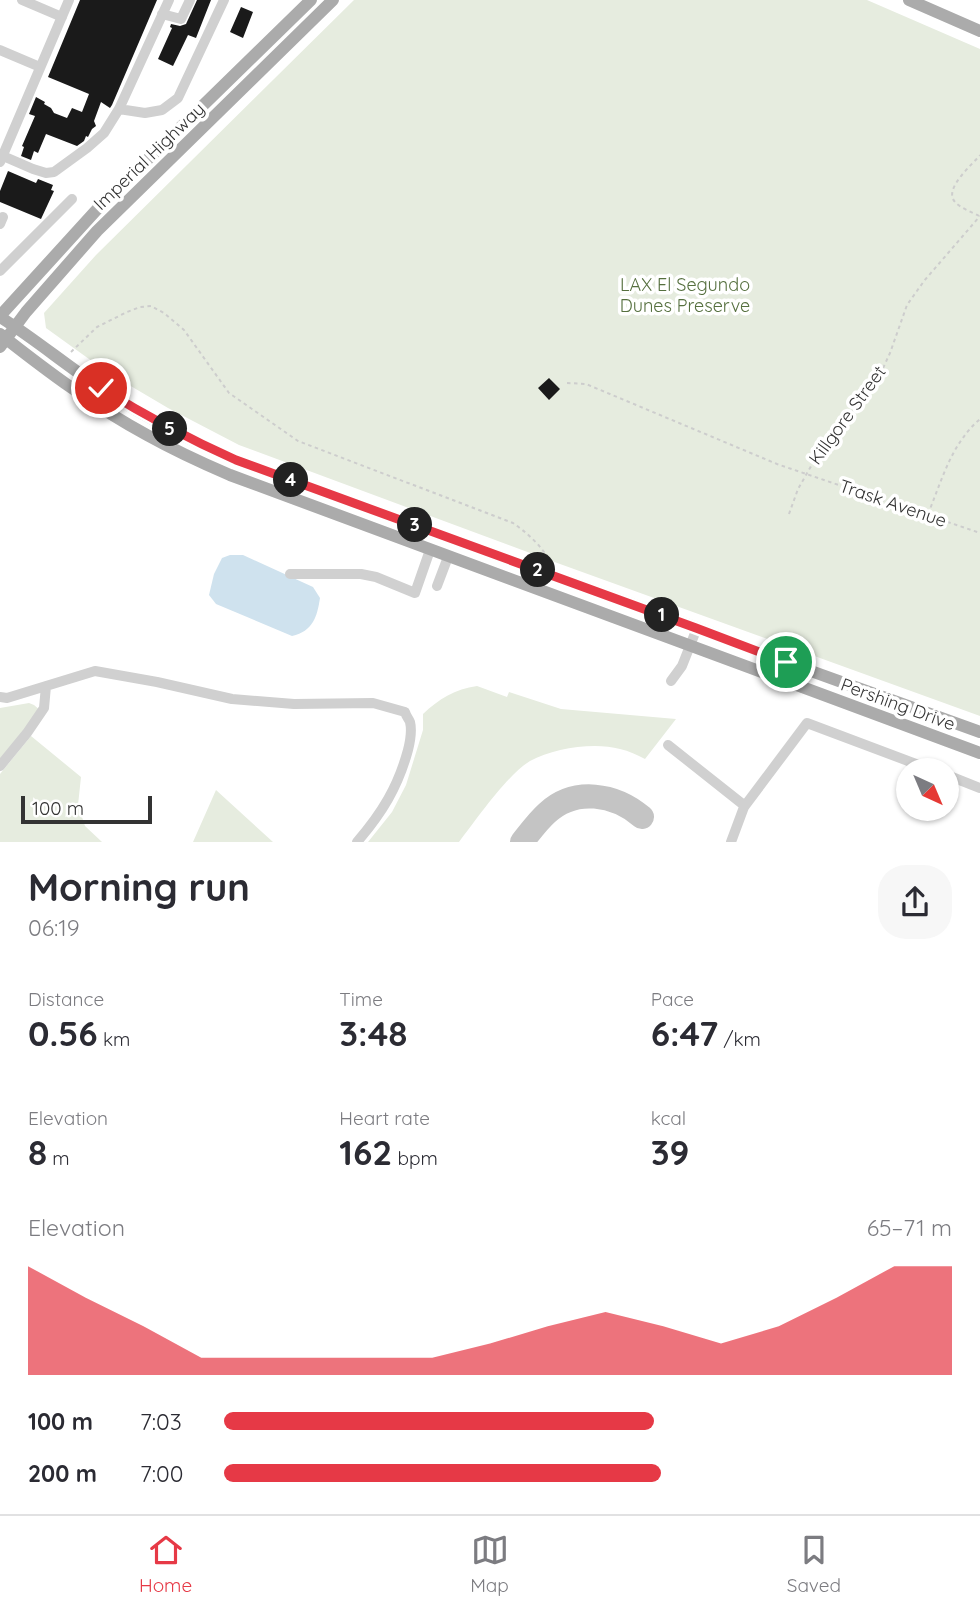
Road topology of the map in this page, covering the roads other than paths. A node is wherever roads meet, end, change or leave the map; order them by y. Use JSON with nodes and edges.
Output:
{"nodes":[{"id":1,"x":22,"y":0,"type":"edge"},
{"id":2,"x":69,"y":0,"type":"edge"},
{"id":3,"x":169,"y":0,"type":"edge"},
{"id":4,"x":190,"y":0,"type":"edge"},
{"id":5,"x":224,"y":0,"type":"edge"},
{"id":6,"x":311,"y":0,"type":"edge"},
{"id":7,"x":333,"y":0,"type":"edge"},
{"id":8,"x":909,"y":0,"type":"edge"},
{"id":9,"x":162,"y":14,"type":"junction"},
{"id":10,"x":62,"y":17,"type":"junction"},
{"id":11,"x":980,"y":31,"type":"edge"},
{"id":12,"x":0,"y":50,"type":"edge"},
{"id":13,"x":40,"y":67,"type":"junction"},
{"id":14,"x":119,"y":109,"type":"junction"},
{"id":15,"x":2,"y":153,"type":"edge"},
{"id":16,"x":72,"y":199,"type":"dead end"},
{"id":17,"x":0,"y":271,"type":"edge"},
{"id":18,"x":0,"y":317,"type":"edge"},
{"id":19,"x":15,"y":326,"type":"junction"},
{"id":20,"x":2,"y":340,"type":"edge"},
{"id":21,"x":430,"y":550,"type":"junction"},
{"id":22,"x":448,"y":557,"type":"junction"},
{"id":23,"x":290,"y":573,"type":"dead end"},
{"id":24,"x":437,"y":586,"type":"dead end"},
{"id":25,"x":696,"y":628,"type":"junction"},
{"id":26,"x":690,"y":647,"type":"junction"},
{"id":27,"x":671,"y":681,"type":"dead end"},
{"id":28,"x":46,"y":686,"type":"junction"},
{"id":29,"x":0,"y":697,"type":"edge"},
{"id":30,"x":980,"y":732,"type":"edge"},
{"id":31,"x":668,"y":745,"type":"dead end"},
{"id":32,"x":980,"y":753,"type":"edge"},
{"id":33,"x":900,"y":758,"type":"edge"},
{"id":34,"x":0,"y":766,"type":"edge"},
{"id":35,"x":959,"y":780,"type":"edge"},
{"id":36,"x":980,"y":788,"type":"edge"},
{"id":37,"x":745,"y":806,"type":"junction"},
{"id":38,"x":357,"y":842,"type":"edge"},
{"id":39,"x":731,"y":842,"type":"edge"}],
"edges":[{"from":1,"to":10,"type":"lane"},
{"from":2,"to":10,"type":"lane"},
{"from":3,"to":9,"type":"lane"},
{"from":4,"to":9,"type":"lane"},
{"from":5,"to":14,"type":"lane"},
{"from":6,"to":18,"type":"main road","name":"Imperial Highway"},
{"from":7,"to":19,"type":"main road","name":"Imperial Highway"},
{"from":8,"to":11,"type":"main road"},
{"from":9,"to":14,"type":"lane"},
{"from":10,"to":13,"type":"lane"},
{"from":12,"to":13,"type":"lane"},
{"from":13,"to":15,"type":"lane"},
{"from":14,"to":15,"type":"lane"},
{"from":16,"to":17,"type":"lane"},
{"from":18,"to":19,"type":"main road","name":"Pershing Drive"},
{"from":19,"to":20,"type":"main road","name":"Imperial Highway"},
{"from":19,"to":25,"type":"main road","name":"Pershing Drive"},
{"from":20,"to":21,"type":"main road","name":"Pershing Drive"},
{"from":21,"to":22,"type":"main road","name":"Pershing Drive"},
{"from":21,"to":23,"type":"lane"},
{"from":22,"to":24,"type":"lane"},
{"from":22,"to":26,"type":"main road","name":"Pershing Drive"},
{"from":25,"to":26,"type":"lane"},
{"from":25,"to":30,"type":"main road","name":"Pershing Drive"},
{"from":26,"to":27,"type":"lane"},
{"from":26,"to":32,"type":"main road","name":"Pershing Drive"},
{"from":28,"to":29,"type":"lane"},
{"from":28,"to":34,"type":"lane"},
{"from":28,"to":38,"type":"lane"},
{"from":31,"to":37,"type":"lane"},
{"from":33,"to":37,"type":"lane"},
{"from":35,"to":36,"type":"lane"},
{"from":37,"to":39,"type":"lane"}]}
